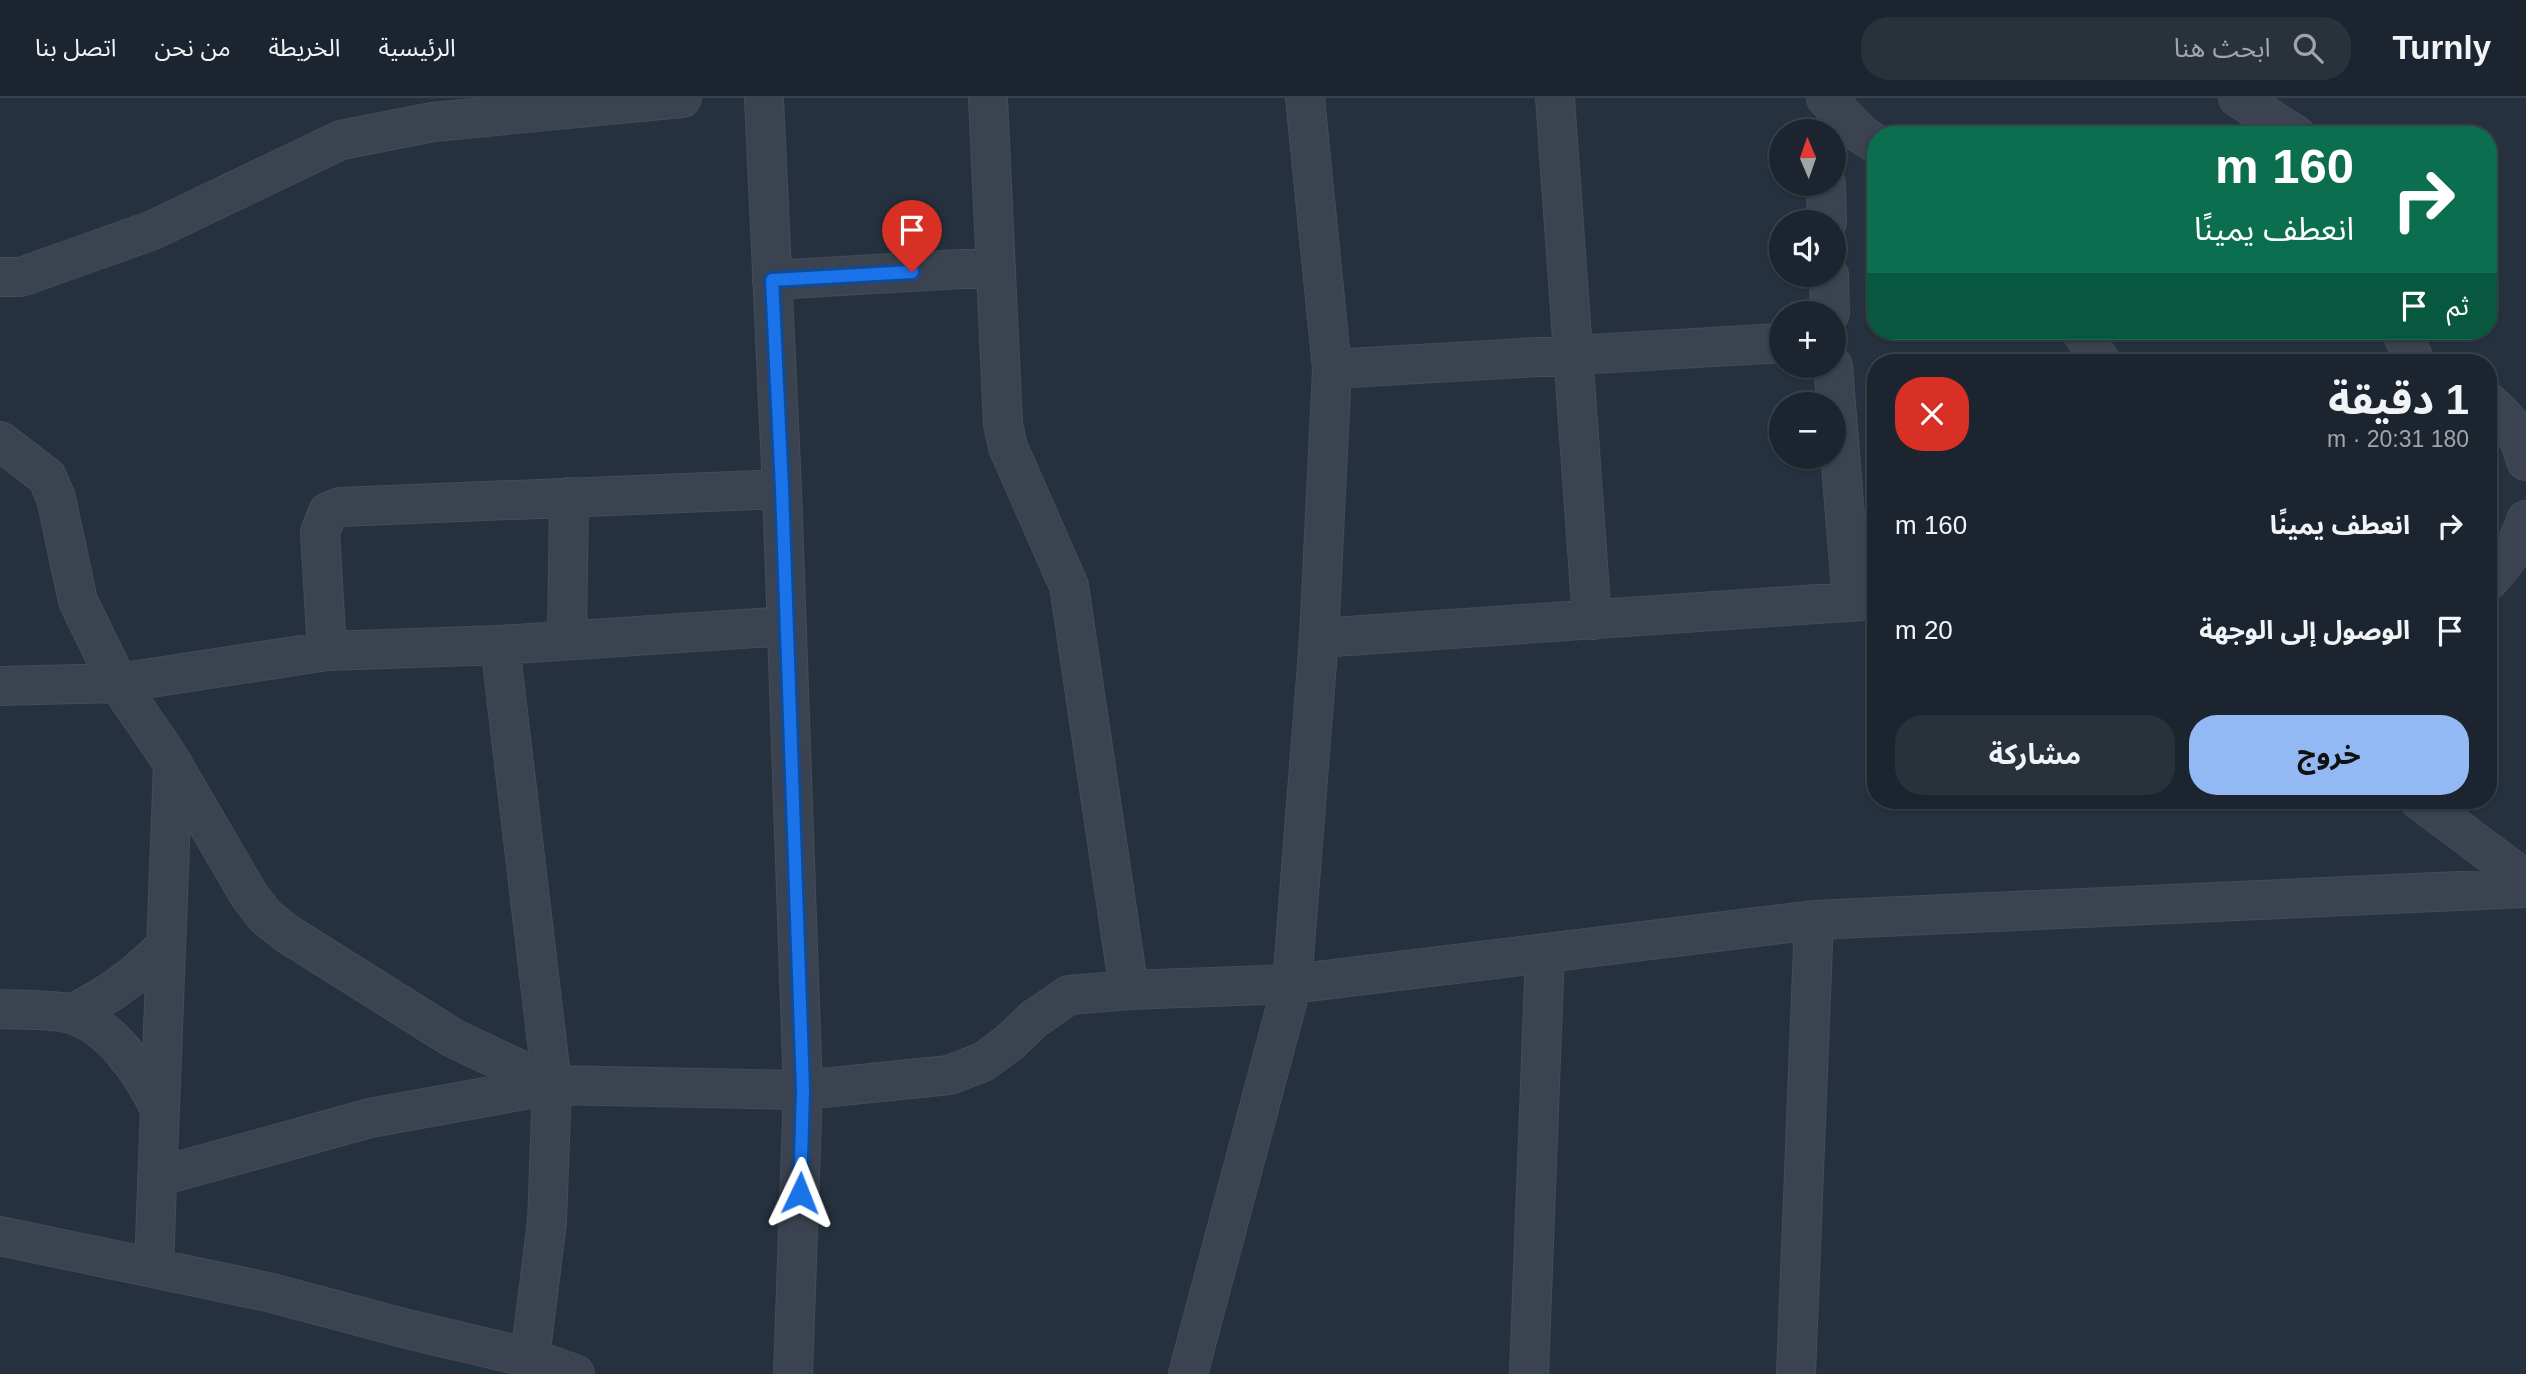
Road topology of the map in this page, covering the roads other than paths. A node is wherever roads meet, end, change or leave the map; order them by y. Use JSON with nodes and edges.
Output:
{"nodes":[{"id":1,"x":682,"y":98,"type":"edge"},
{"id":2,"x":764,"y":98,"type":"edge"},
{"id":3,"x":988,"y":98,"type":"edge"},
{"id":4,"x":1305,"y":98,"type":"edge"},
{"id":5,"x":1555,"y":98,"type":"edge"},
{"id":6,"x":2238,"y":98,"type":"edge"},
{"id":7,"x":1830,"y":112,"type":"edge"},
{"id":8,"x":2282,"y":126,"type":"edge"},
{"id":9,"x":1867,"y":138,"type":"edge"},
{"id":10,"x":996,"y":267,"type":"junction"},
{"id":11,"x":0,"y":277,"type":"edge"},
{"id":12,"x":772,"y":280,"type":"junction"},
{"id":13,"x":1769,"y":344,"type":"edge"},
{"id":14,"x":1573,"y":355,"type":"junction"},
{"id":15,"x":1332,"y":369,"type":"junction"},
{"id":16,"x":1835,"y":378,"type":"edge"},
{"id":17,"x":2497,"y":410,"type":"edge"},
{"id":18,"x":0,"y":441,"type":"edge"},
{"id":19,"x":2526,"y":461,"type":"edge"},
{"id":20,"x":782,"y":489,"type":"junction"},
{"id":21,"x":569,"y":498,"type":"junction"},
{"id":22,"x":2526,"y":520,"type":"edge"},
{"id":23,"x":2497,"y":572,"type":"edge"},
{"id":24,"x":1864,"y":601,"type":"edge"},
{"id":25,"x":1592,"y":620,"type":"junction"},
{"id":26,"x":787,"y":626,"type":"junction"},
{"id":27,"x":1319,"y":638,"type":"junction"},
{"id":28,"x":567,"y":639,"type":"junction"},
{"id":29,"x":500,"y":645,"type":"junction"},
{"id":30,"x":327,"y":651,"type":"junction"},
{"id":31,"x":118,"y":683,"type":"junction"},
{"id":32,"x":0,"y":686,"type":"edge"},
{"id":33,"x":173,"y":764,"type":"junction"},
{"id":34,"x":2434,"y":809,"type":"edge"},
{"id":35,"x":2526,"y":880,"type":"edge"},
{"id":36,"x":2526,"y":888,"type":"edge"},
{"id":37,"x":1814,"y":920,"type":"junction"},
{"id":38,"x":166,"y":945,"type":"junction"},
{"id":39,"x":1545,"y":953,"type":"junction"},
{"id":40,"x":1292,"y":984,"type":"junction"},
{"id":41,"x":1129,"y":990,"type":"junction"},
{"id":42,"x":0,"y":1009,"type":"edge"},
{"id":43,"x":71,"y":1014,"type":"junction"},
{"id":44,"x":552,"y":1084,"type":"junction"},
{"id":45,"x":803,"y":1090,"type":"junction"},
{"id":46,"x":159,"y":1107,"type":"junction"},
{"id":47,"x":157,"y":1177,"type":"junction"},
{"id":48,"x":0,"y":1236,"type":"edge"},
{"id":49,"x":154,"y":1267,"type":"junction"},
{"id":50,"x":530,"y":1358,"type":"junction"},
{"id":51,"x":575,"y":1374,"type":"edge"},
{"id":52,"x":793,"y":1374,"type":"edge"},
{"id":53,"x":1188,"y":1374,"type":"edge"},
{"id":54,"x":1529,"y":1374,"type":"edge"},
{"id":55,"x":1796,"y":1374,"type":"edge"}],
"edges":[{"from":1,"to":11,"type":"street"},
{"from":2,"to":12,"type":"street"},
{"from":3,"to":10,"type":"street"},
{"from":4,"to":15,"type":"street"},
{"from":5,"to":14,"type":"street"},
{"from":6,"to":8,"type":"street"},
{"from":7,"to":9,"type":"street"},
{"from":10,"to":12,"type":"street"},
{"from":10,"to":41,"type":"street"},
{"from":12,"to":20,"type":"street"},
{"from":13,"to":14,"type":"street"},
{"from":14,"to":15,"type":"street"},
{"from":14,"to":25,"type":"street"},
{"from":15,"to":27,"type":"street"},
{"from":16,"to":24,"type":"street"},
{"from":17,"to":19,"type":"street"},
{"from":18,"to":31,"type":"street"},
{"from":20,"to":21,"type":"street"},
{"from":20,"to":26,"type":"street"},
{"from":21,"to":28,"type":"street"},
{"from":21,"to":30,"type":"street"},
{"from":22,"to":23,"type":"street"},
{"from":24,"to":25,"type":"street"},
{"from":25,"to":27,"type":"street"},
{"from":26,"to":28,"type":"street"},
{"from":26,"to":45,"type":"street"},
{"from":27,"to":40,"type":"street"},
{"from":28,"to":29,"type":"street"},
{"from":29,"to":30,"type":"street"},
{"from":29,"to":44,"type":"street"},
{"from":30,"to":31,"type":"street"},
{"from":31,"to":32,"type":"street"},
{"from":31,"to":33,"type":"street"},
{"from":33,"to":38,"type":"street"},
{"from":33,"to":44,"type":"street"},
{"from":34,"to":35,"type":"street"},
{"from":36,"to":37,"type":"street"},
{"from":37,"to":39,"type":"street"},
{"from":37,"to":55,"type":"street"},
{"from":38,"to":43,"type":"street"},
{"from":38,"to":46,"type":"street"},
{"from":39,"to":40,"type":"street"},
{"from":39,"to":54,"type":"street"},
{"from":40,"to":41,"type":"street"},
{"from":40,"to":53,"type":"street"},
{"from":41,"to":45,"type":"street"},
{"from":42,"to":43,"type":"street"},
{"from":43,"to":46,"type":"street"},
{"from":44,"to":45,"type":"street"},
{"from":44,"to":47,"type":"street"},
{"from":44,"to":50,"type":"street"},
{"from":45,"to":52,"type":"street"},
{"from":46,"to":47,"type":"street"},
{"from":47,"to":49,"type":"street"},
{"from":48,"to":49,"type":"street"},
{"from":49,"to":50,"type":"street"},
{"from":50,"to":51,"type":"street"}]}
